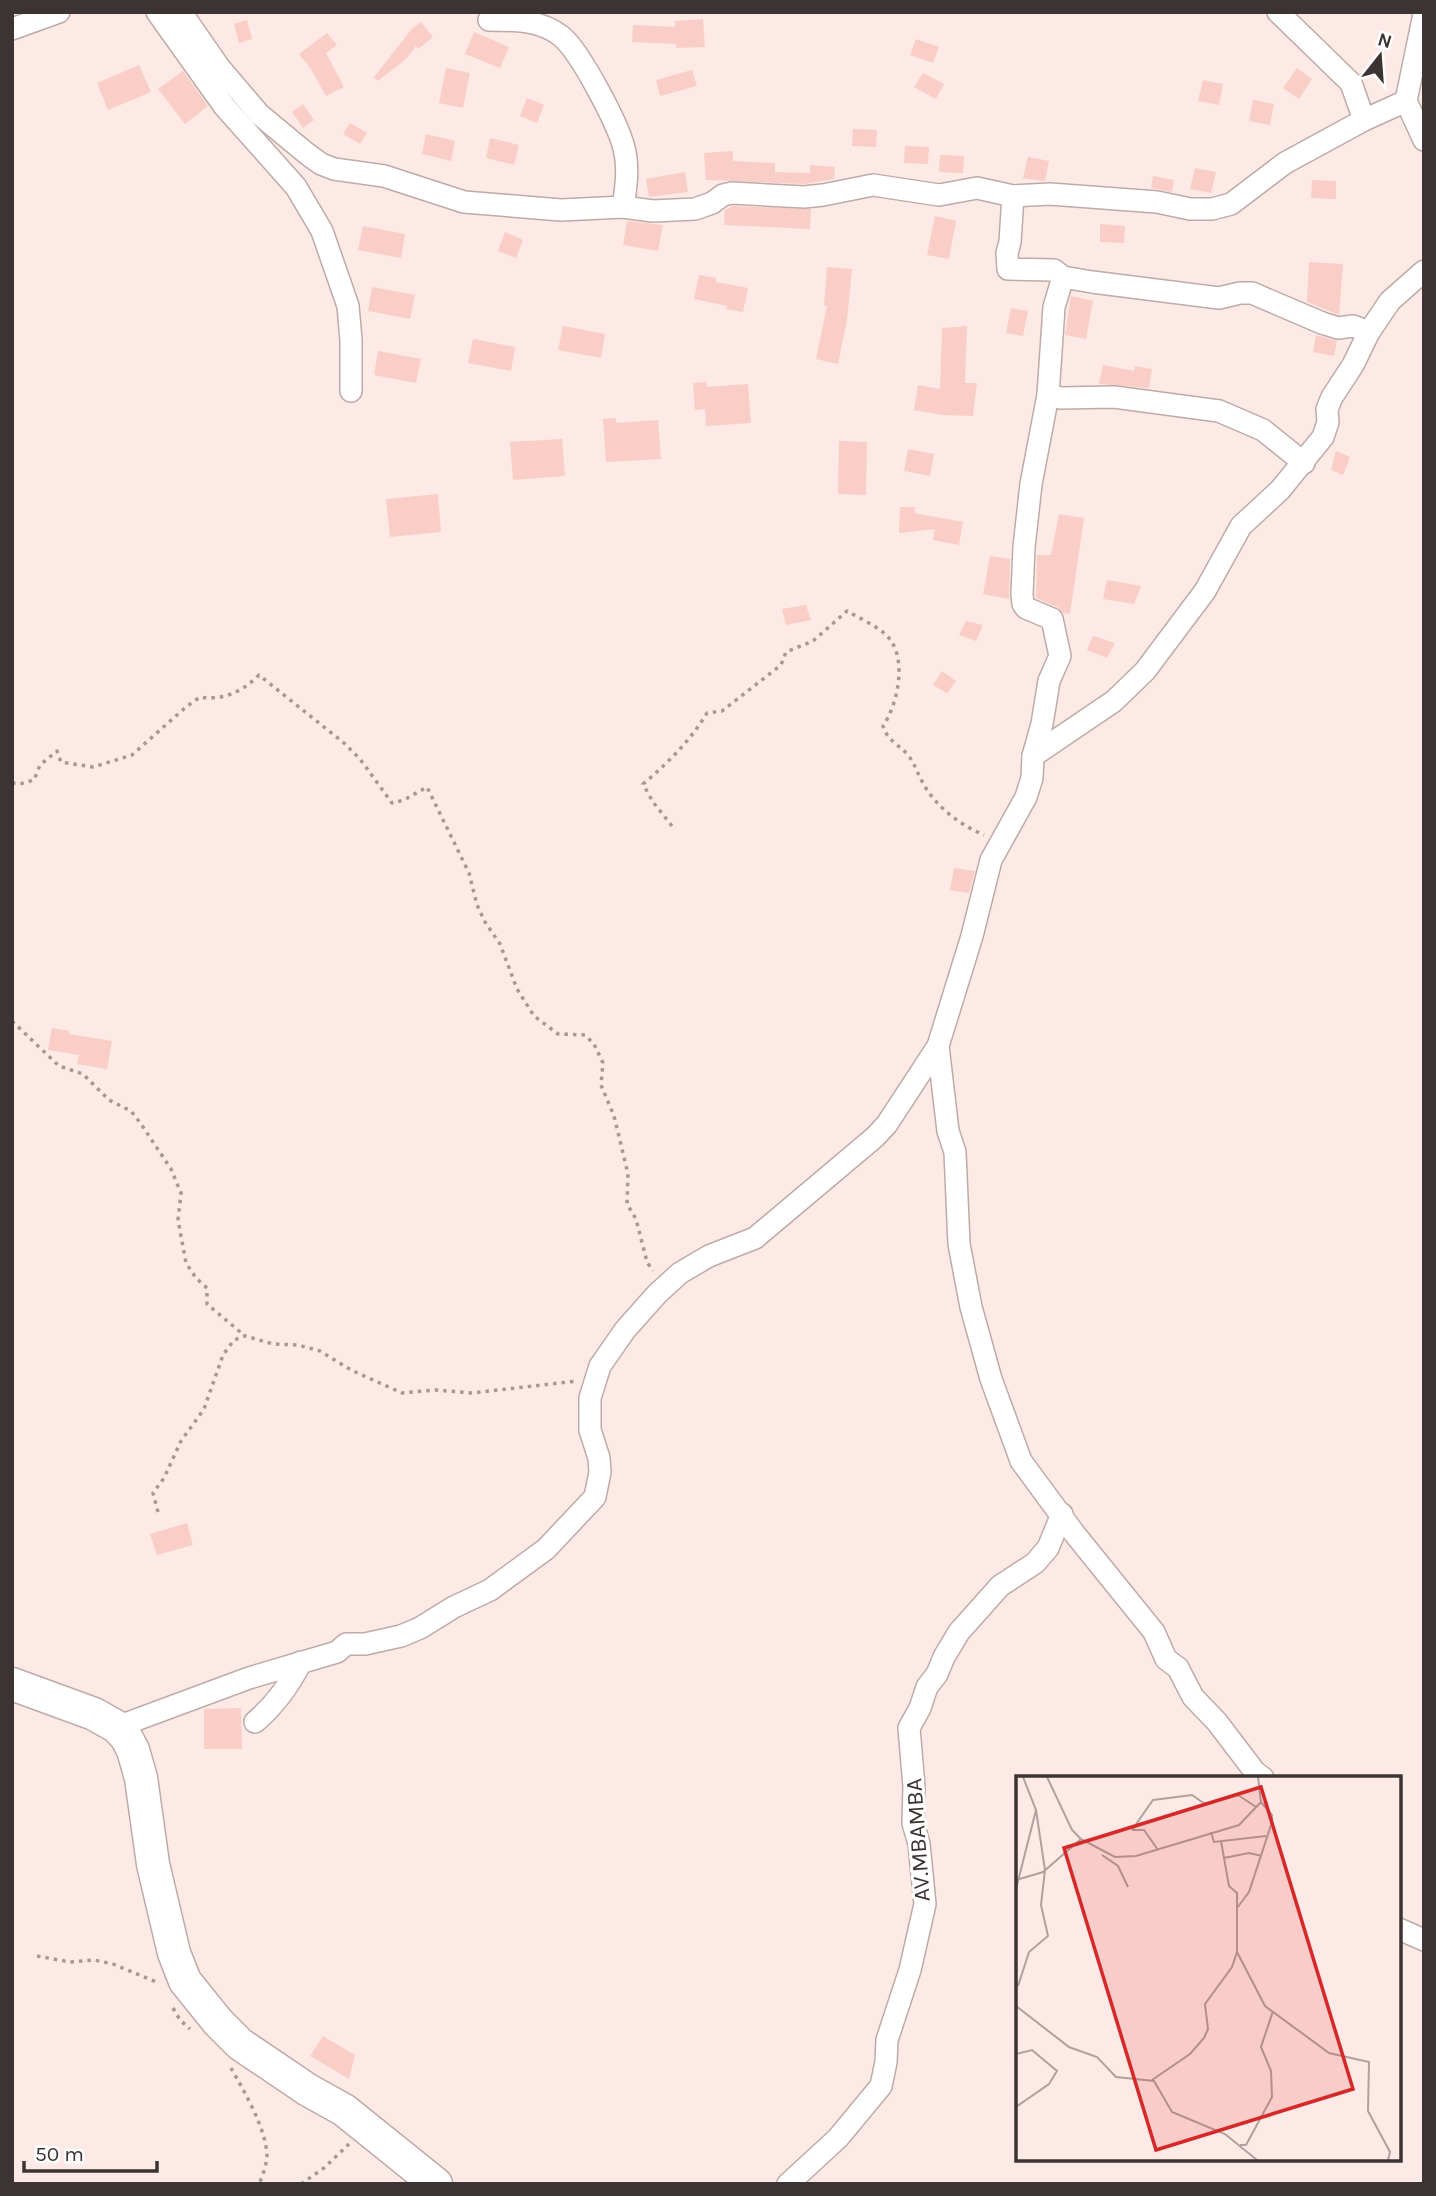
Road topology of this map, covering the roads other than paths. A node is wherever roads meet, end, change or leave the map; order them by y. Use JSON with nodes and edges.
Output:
{"nodes":[{"id":1,"x":59,"y":12,"type":"edge"},
{"id":2,"x":158,"y":12,"type":"edge"},
{"id":3,"x":181,"y":12,"type":"edge"},
{"id":4,"x":1278,"y":12,"type":"edge"},
{"id":5,"x":1424,"y":14,"type":"edge"},
{"id":6,"x":494,"y":16,"type":"edge"},
{"id":7,"x":12,"y":29,"type":"edge"},
{"id":8,"x":1406,"y":101,"type":"junction"},
{"id":9,"x":1364,"y":120,"type":"junction"},
{"id":10,"x":1424,"y":140,"type":"edge"},
{"id":11,"x":1013,"y":196,"type":"junction"},
{"id":12,"x":623,"y":207,"type":"junction"},
{"id":13,"x":1424,"y":271,"type":"edge"},
{"id":14,"x":1063,"y":277,"type":"junction"},
{"id":15,"x":1369,"y":332,"type":"junction"},
{"id":16,"x":351,"y":391,"type":"dead end"},
{"id":17,"x":1048,"y":396,"type":"junction"},
{"id":18,"x":1304,"y":463,"type":"junction"},
{"id":19,"x":1033,"y":756,"type":"junction"},
{"id":20,"x":938,"y":1046,"type":"junction"},
{"id":21,"x":1062,"y":1514,"type":"junction"},
{"id":22,"x":300,"y":1662,"type":"junction"},
{"id":23,"x":12,"y":1684,"type":"edge"},
{"id":24,"x":255,"y":1722,"type":"dead end"},
{"id":25,"x":117,"y":1727,"type":"junction"},
{"id":26,"x":1260,"y":1776,"type":"edge"},
{"id":27,"x":1401,"y":1930,"type":"edge"},
{"id":28,"x":1424,"y":1940,"type":"edge"},
{"id":29,"x":436,"y":2184,"type":"edge"},
{"id":30,"x":788,"y":2184,"type":"edge"}],
"edges":[{"from":1,"to":7,"type":"street"},
{"from":2,"to":16,"type":"street"},
{"from":3,"to":12,"type":"street"},
{"from":4,"to":9,"type":"street"},
{"from":5,"to":8,"type":"street"},
{"from":6,"to":12,"type":"street"},
{"from":8,"to":9,"type":"street"},
{"from":8,"to":10,"type":"street"},
{"from":9,"to":11,"type":"street"},
{"from":11,"to":12,"type":"street"},
{"from":11,"to":14,"type":"street"},
{"from":13,"to":15,"type":"street"},
{"from":14,"to":15,"type":"street"},
{"from":14,"to":17,"type":"street"},
{"from":15,"to":18,"type":"street"},
{"from":17,"to":18,"type":"street"},
{"from":17,"to":19,"type":"street"},
{"from":18,"to":19,"type":"street"},
{"from":19,"to":20,"type":"street"},
{"from":20,"to":21,"type":"street"},
{"from":20,"to":22,"type":"street"},
{"from":21,"to":26,"type":"street"},
{"from":21,"to":30,"type":"street","name":"AV.MBAMBA"},
{"from":22,"to":24,"type":"street"},
{"from":22,"to":25,"type":"street"},
{"from":23,"to":25,"type":"street"},
{"from":25,"to":29,"type":"street"},
{"from":27,"to":28,"type":"street"}]}
